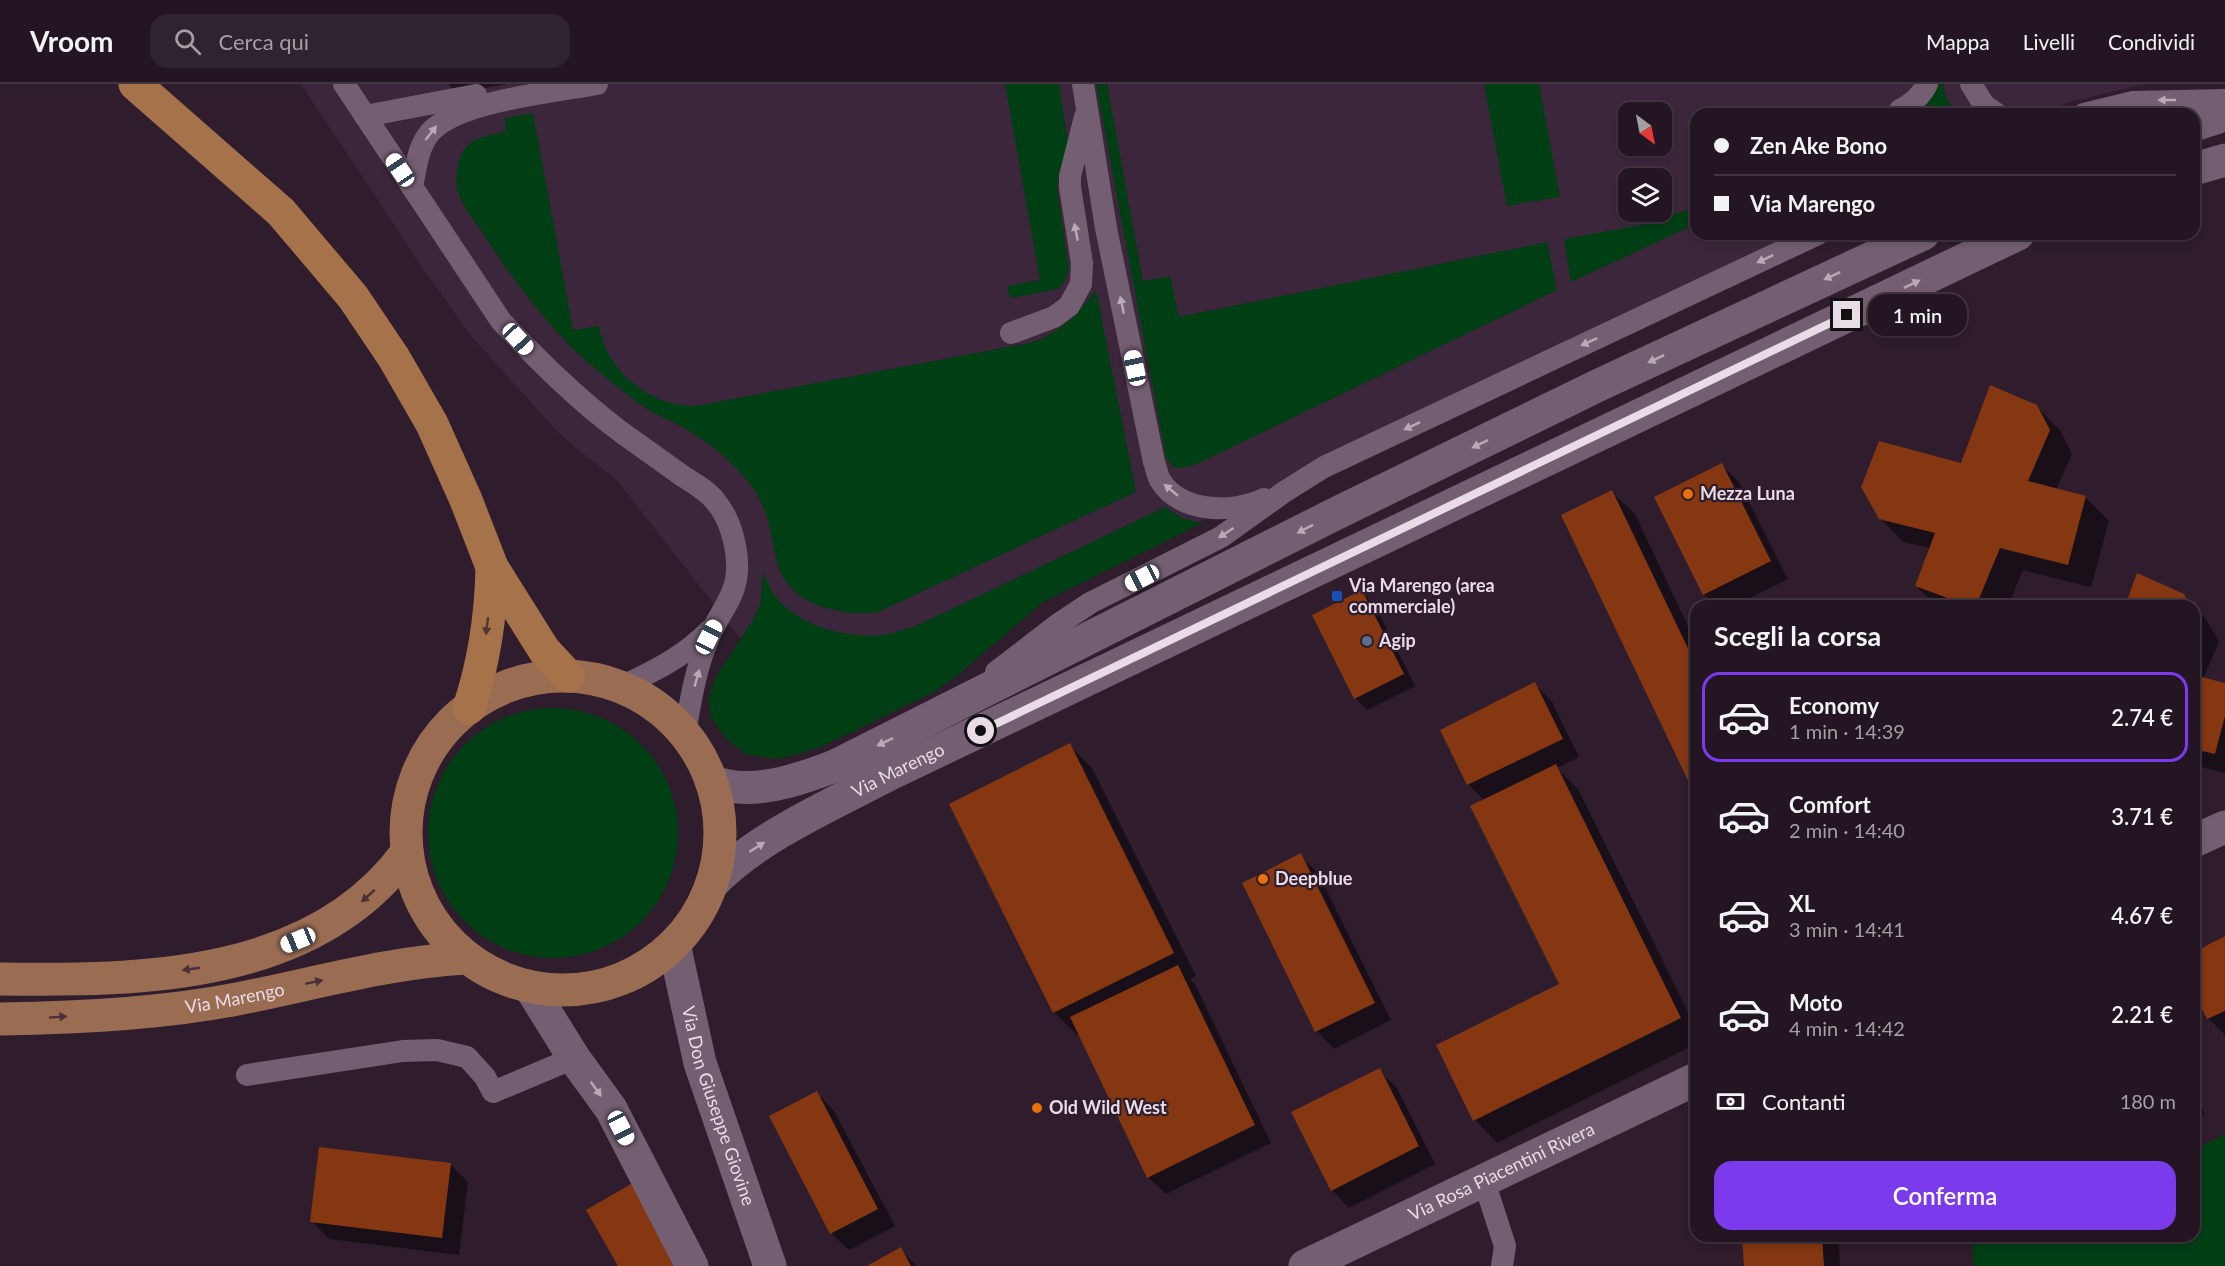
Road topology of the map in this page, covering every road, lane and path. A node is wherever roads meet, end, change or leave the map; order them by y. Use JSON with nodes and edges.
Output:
{"nodes":[{"id":1,"x":135,"y":84,"type":"edge"},
{"id":2,"x":344,"y":84,"type":"edge"},
{"id":3,"x":534,"y":84,"type":"edge"},
{"id":4,"x":597,"y":84,"type":"edge"},
{"id":5,"x":1083,"y":84,"type":"edge"},
{"id":6,"x":1927,"y":84,"type":"edge"},
{"id":7,"x":1971,"y":84,"type":"edge"},
{"id":8,"x":568,"y":87,"type":"edge"},
{"id":9,"x":2225,"y":100,"type":"edge"},
{"id":10,"x":1904,"y":108,"type":"edge"},
{"id":11,"x":1988,"y":108,"type":"edge"},
{"id":12,"x":2108,"y":108,"type":"edge"},
{"id":13,"x":2225,"y":115,"type":"edge"},
{"id":14,"x":365,"y":116,"type":"junction"},
{"id":15,"x":2200,"y":123,"type":"edge"},
{"id":16,"x":2225,"y":160,"type":"edge"},
{"id":17,"x":2200,"y":167,"type":"edge"},
{"id":18,"x":412,"y":187,"type":"junction"},
{"id":19,"x":1805,"y":240,"type":"edge"},
{"id":20,"x":1910,"y":240,"type":"edge"},
{"id":21,"x":2005,"y":240,"type":"edge"},
{"id":22,"x":1011,"y":333,"type":"dead end"},
{"id":23,"x":1303,"y":479,"type":"junction"},
{"id":24,"x":492,"y":567,"type":"junction"},
{"id":25,"x":715,"y":624,"type":"junction"},
{"id":26,"x":568,"y":676,"type":"junction"},
{"id":27,"x":621,"y":687,"type":"junction"},
{"id":28,"x":469,"y":708,"type":"junction"},
{"id":29,"x":937,"y":715,"type":"junction"},
{"id":30,"x":685,"y":734,"type":"junction"},
{"id":31,"x":711,"y":781,"type":"junction"},
{"id":32,"x":2225,"y":827,"type":"edge"},
{"id":33,"x":2200,"y":838,"type":"edge"},
{"id":34,"x":407,"y":852,"type":"junction"},
{"id":35,"x":712,"y":884,"type":"junction"},
{"id":36,"x":674,"y":944,"type":"junction"},
{"id":37,"x":467,"y":958,"type":"junction"},
{"id":38,"x":0,"y":979,"type":"edge"},
{"id":39,"x":530,"y":987,"type":"junction"},
{"id":40,"x":0,"y":1019,"type":"edge"},
{"id":41,"x":574,"y":1058,"type":"junction"},
{"id":42,"x":247,"y":1075,"type":"dead end"},
{"id":43,"x":1690,"y":1082,"type":"edge"},
{"id":44,"x":1484,"y":1181,"type":"junction"},
{"id":45,"x":692,"y":1266,"type":"edge"},
{"id":46,"x":770,"y":1266,"type":"edge"},
{"id":47,"x":1305,"y":1266,"type":"edge"},
{"id":48,"x":1501,"y":1266,"type":"edge"}],
"edges":[{"from":1,"to":24,"type":"highway"},
{"from":2,"to":14,"type":"lane"},
{"from":3,"to":14,"type":"lane"},
{"from":4,"to":8,"type":"lane"},
{"from":22,"to":5,"type":"lane","one_way":true},
{"from":23,"to":5,"type":"lane","one_way":true},
{"from":6,"to":10,"type":"lane"},
{"from":7,"to":11,"type":"lane"},
{"from":18,"to":8,"type":"lane","one_way":true},
{"from":9,"to":12,"type":"lane","one_way":true},
{"from":13,"to":15,"type":"main road"},
{"from":14,"to":18,"type":"lane"},
{"from":16,"to":17,"type":"main road"},
{"from":18,"to":25,"type":"lane"},
{"from":19,"to":23,"type":"lane","one_way":true},
{"from":20,"to":29,"type":"main road","one_way":true},
{"from":35,"to":21,"type":"main road","name":"Via Marengo","one_way":true},
{"from":23,"to":29,"type":"lane","one_way":true},
{"from":24,"to":26,"type":"highway"},
{"from":24,"to":28,"type":"highway","one_way":true},
{"from":25,"to":27,"type":"lane"},
{"from":30,"to":25,"type":"lane","one_way":true},
{"from":26,"to":27,"type":"main road"},
{"from":26,"to":28,"type":"main road"},
{"from":27,"to":30,"type":"main road"},
{"from":28,"to":34,"type":"main road"},
{"from":29,"to":31,"type":"main road","one_way":true},
{"from":30,"to":31,"type":"main road"},
{"from":31,"to":35,"type":"main road"},
{"from":32,"to":33,"type":"main road"},
{"from":34,"to":37,"type":"main road"},
{"from":34,"to":38,"type":"main road","name":"Via Marengo","one_way":true},
{"from":35,"to":36,"type":"main road"},
{"from":36,"to":39,"type":"main road"},
{"from":36,"to":46,"type":"main road","name":"Via Don Giuseppe Giovine"},
{"from":37,"to":39,"type":"main road"},
{"from":40,"to":37,"type":"main road","name":"Via Marengo","one_way":true},
{"from":39,"to":41,"type":"main road"},
{"from":41,"to":42,"type":"lane"},
{"from":41,"to":45,"type":"main road","one_way":true},
{"from":43,"to":44,"type":"main road","name":"Via Rosa Piacentini Rivera"},
{"from":44,"to":47,"type":"main road","name":"Via Rosa Piacentini Rivera"},
{"from":44,"to":48,"type":"lane"}]}
